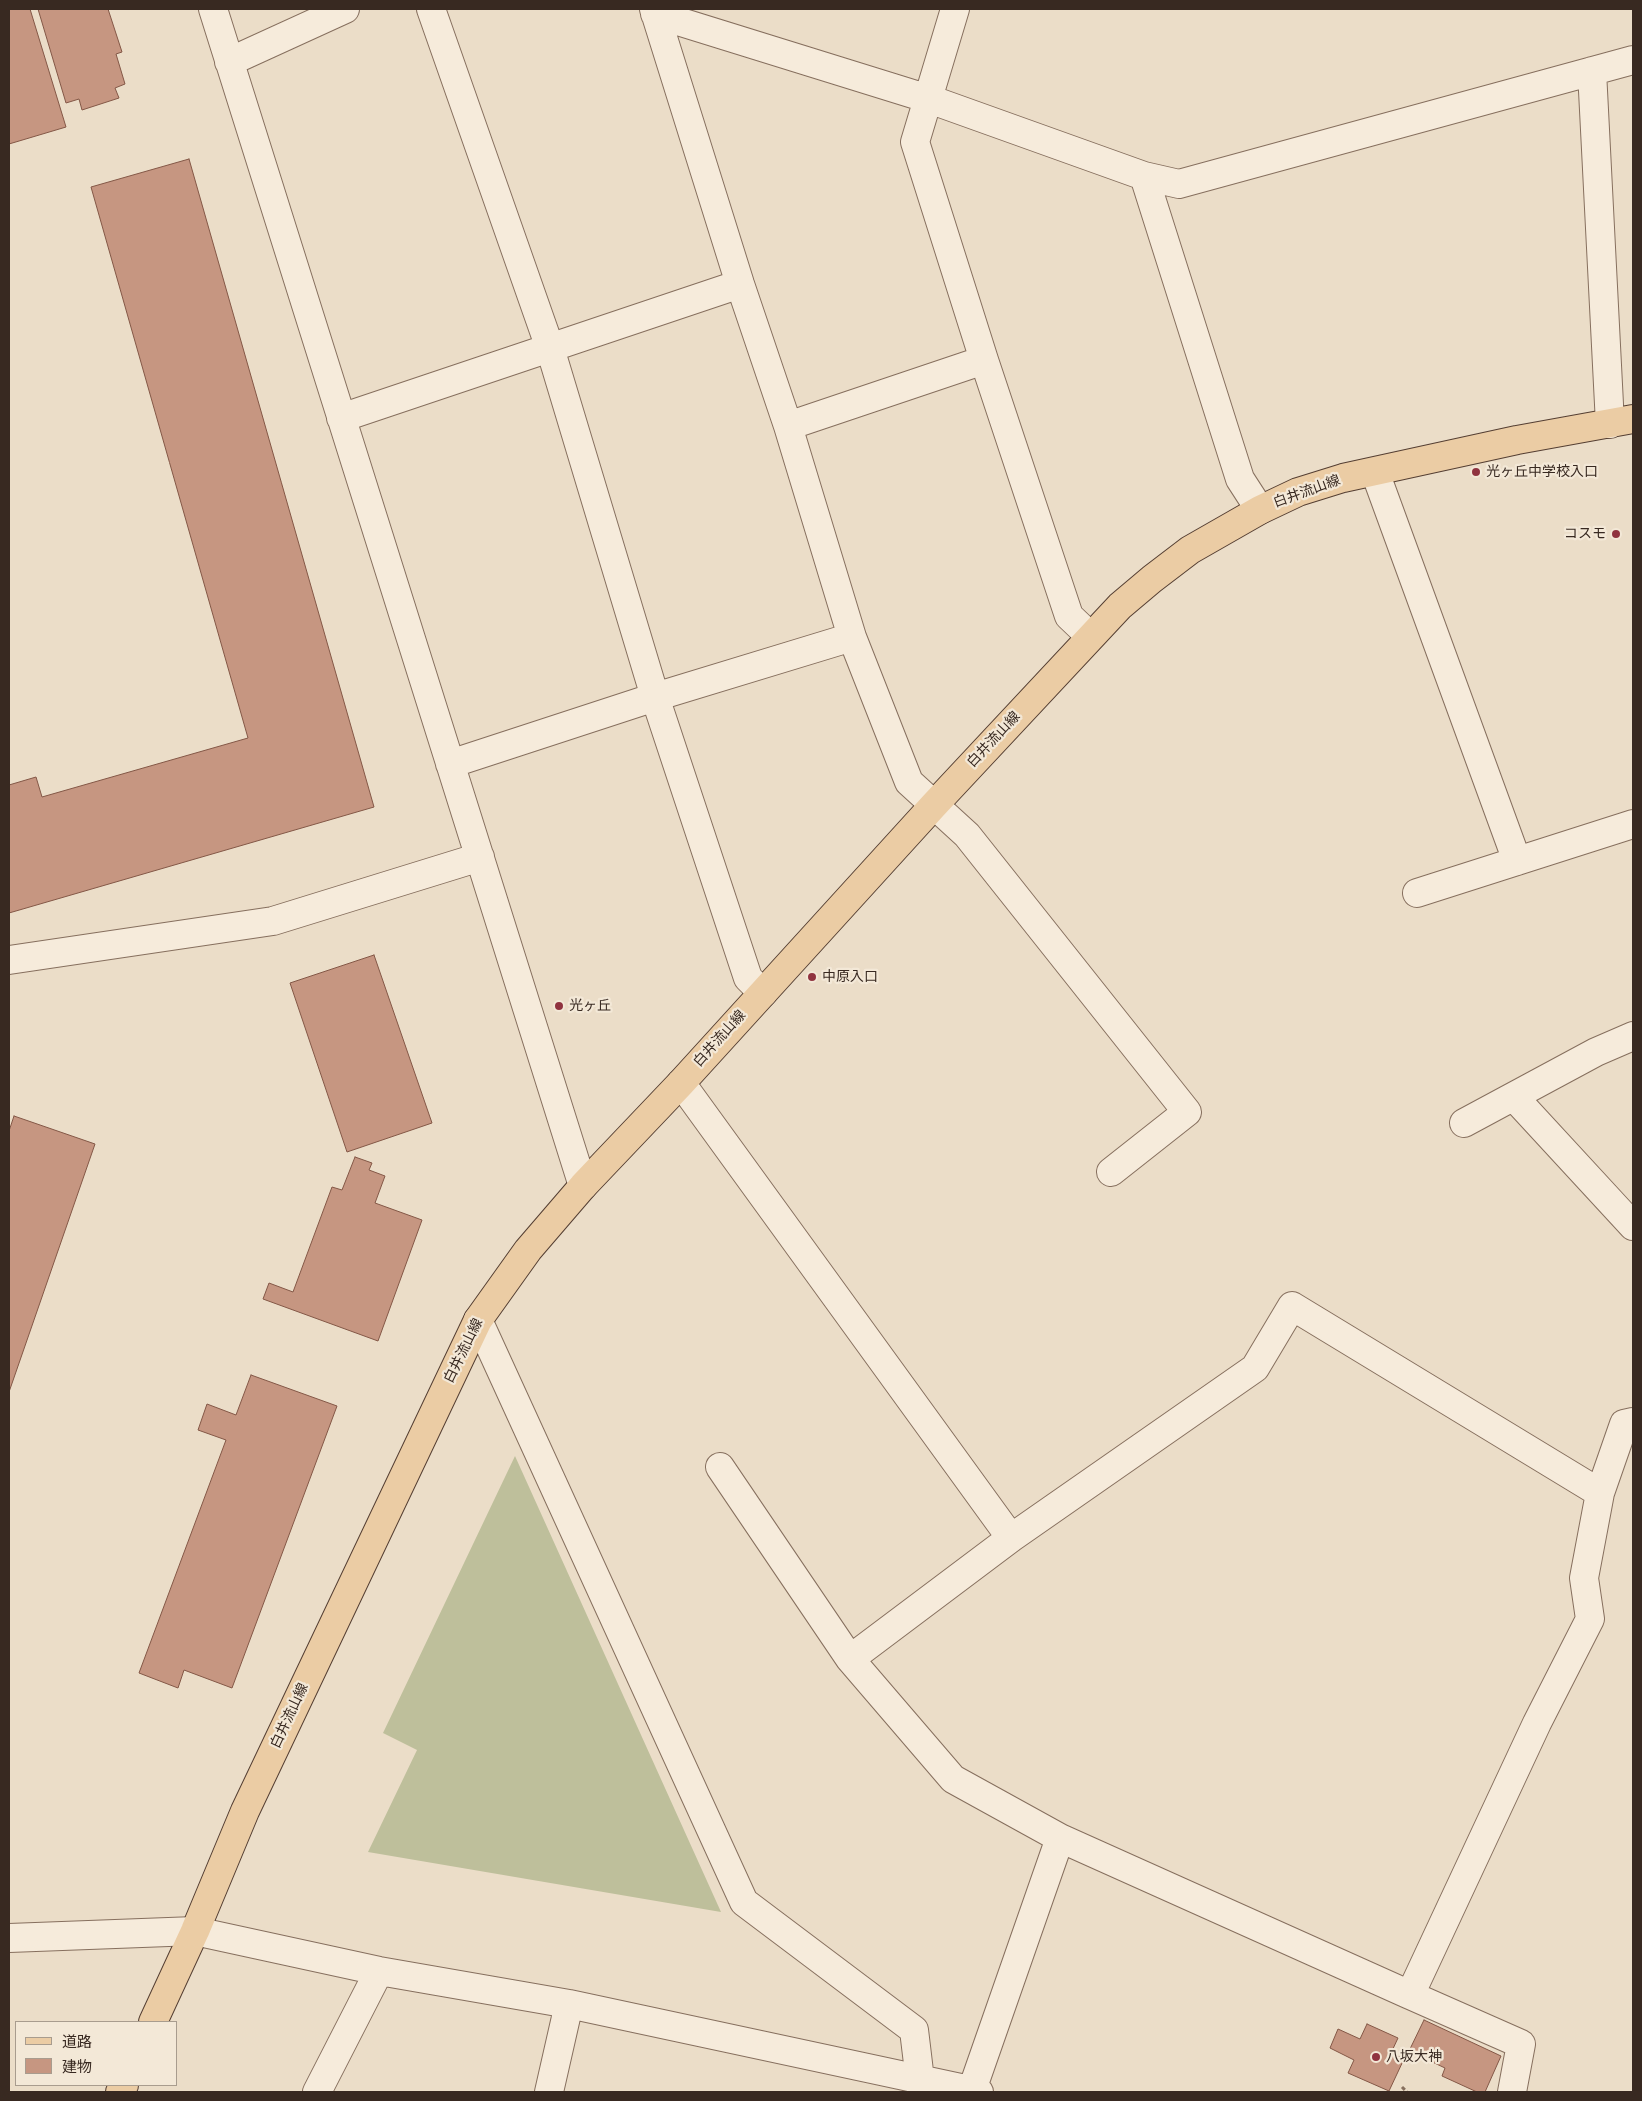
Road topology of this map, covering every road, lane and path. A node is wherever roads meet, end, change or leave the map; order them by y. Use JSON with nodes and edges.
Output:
{"nodes":[{"id":1,"x":213,"y":9,"type":"edge"},
{"id":2,"x":344,"y":9,"type":"edge"},
{"id":3,"x":431,"y":9,"type":"edge"},
{"id":4,"x":955,"y":9,"type":"edge"},
{"id":5,"x":654,"y":11,"type":"edge"},
{"id":6,"x":1633,"y":60,"type":"edge"},
{"id":7,"x":229,"y":62,"type":"junction"},
{"id":8,"x":1592,"y":71,"type":"junction"},
{"id":9,"x":929,"y":99,"type":"junction"},
{"id":10,"x":1144,"y":176,"type":"junction"},
{"id":11,"x":740,"y":284,"type":"junction"},
{"id":12,"x":550,"y":348,"type":"junction"},
{"id":13,"x":984,"y":360,"type":"junction"},
{"id":14,"x":341,"y":418,"type":"junction"},
{"id":15,"x":1622,"y":421,"type":"edge"},
{"id":16,"x":788,"y":426,"type":"junction"},
{"id":17,"x":1375,"y":472,"type":"junction"},
{"id":18,"x":1260,"y":510,"type":"junction"},
{"id":19,"x":1090,"y":636,"type":"junction"},
{"id":20,"x":852,"y":637,"type":"junction"},
{"id":21,"x":655,"y":697,"type":"junction"},
{"id":22,"x":450,"y":764,"type":"junction"},
{"id":23,"x":934,"y":805,"type":"junction"},
{"id":24,"x":1633,"y":824,"type":"edge"},
{"id":25,"x":480,"y":857,"type":"junction"},
{"id":26,"x":1517,"y":861,"type":"junction"},
{"id":27,"x":1417,"y":893,"type":"dead end"},
{"id":28,"x":9,"y":960,"type":"edge"},
{"id":29,"x":763,"y":993,"type":"junction"},
{"id":30,"x":1633,"y":1036,"type":"edge"},
{"id":31,"x":681,"y":1083,"type":"junction"},
{"id":32,"x":1514,"y":1097,"type":"junction"},
{"id":33,"x":1464,"y":1123,"type":"dead end"},
{"id":34,"x":1111,"y":1172,"type":"dead end"},
{"id":35,"x":583,"y":1186,"type":"junction"},
{"id":36,"x":1633,"y":1226,"type":"edge"},
{"id":37,"x":478,"y":1320,"type":"junction"},
{"id":38,"x":1633,"y":1422,"type":"edge"},
{"id":39,"x":720,"y":1467,"type":"dead end"},
{"id":40,"x":1600,"y":1493,"type":"junction"},
{"id":41,"x":1011,"y":1538,"type":"junction"},
{"id":42,"x":850,"y":1659,"type":"junction"},
{"id":43,"x":1060,"y":1838,"type":"junction"},
{"id":44,"x":195,"y":1931,"type":"junction"},
{"id":45,"x":9,"y":1938,"type":"edge"},
{"id":46,"x":379,"y":1971,"type":"junction"},
{"id":47,"x":1410,"y":1995,"type":"junction"},
{"id":48,"x":569,"y":2004,"type":"junction"},
{"id":49,"x":153,"y":2021,"type":"edge"},
{"id":50,"x":920,"y":2080,"type":"junction"},
{"id":51,"x":1402,"y":2087,"type":"dead end"},
{"id":52,"x":976,"y":2091,"type":"edge"},
{"id":53,"x":317,"y":2092,"type":"edge"},
{"id":54,"x":549,"y":2092,"type":"edge"},
{"id":55,"x":1407,"y":2092,"type":"edge"},
{"id":56,"x":1512,"y":2092,"type":"edge"}],
"edges":[{"from":1,"to":7,"type":"street"},
{"from":2,"to":7,"type":"street"},
{"from":3,"to":12,"type":"street"},
{"from":4,"to":9,"type":"street"},
{"from":5,"to":9,"type":"street"},
{"from":5,"to":11,"type":"street"},
{"from":6,"to":8,"type":"street"},
{"from":7,"to":14,"type":"street"},
{"from":8,"to":10,"type":"street"},
{"from":8,"to":15,"type":"street"},
{"from":9,"to":10,"type":"street"},
{"from":9,"to":13,"type":"street"},
{"from":10,"to":18,"type":"street"},
{"from":11,"to":12,"type":"street"},
{"from":11,"to":16,"type":"street"},
{"from":12,"to":14,"type":"street"},
{"from":12,"to":21,"type":"street"},
{"from":13,"to":16,"type":"street"},
{"from":13,"to":19,"type":"street"},
{"from":14,"to":22,"type":"street"},
{"from":15,"to":17,"type":"main road","name":"白井流山線"},
{"from":16,"to":20,"type":"street"},
{"from":17,"to":18,"type":"main road","name":"白井流山線"},
{"from":17,"to":26,"type":"street"},
{"from":18,"to":19,"type":"main road","name":"白井流山線"},
{"from":19,"to":23,"type":"main road","name":"白井流山線"},
{"from":20,"to":21,"type":"street"},
{"from":20,"to":23,"type":"street"},
{"from":21,"to":22,"type":"street"},
{"from":21,"to":29,"type":"street"},
{"from":22,"to":25,"type":"street"},
{"from":23,"to":29,"type":"main road","name":"白井流山線"},
{"from":23,"to":34,"type":"street"},
{"from":24,"to":26,"type":"street"},
{"from":25,"to":28,"type":"street"},
{"from":25,"to":35,"type":"street"},
{"from":26,"to":27,"type":"street"},
{"from":29,"to":31,"type":"main road","name":"白井流山線"},
{"from":30,"to":32,"type":"street"},
{"from":31,"to":35,"type":"main road","name":"白井流山線"},
{"from":31,"to":41,"type":"street"},
{"from":32,"to":33,"type":"street"},
{"from":32,"to":36,"type":"street"},
{"from":35,"to":37,"type":"main road","name":"白井流山線"},
{"from":37,"to":44,"type":"main road","name":"白井流山線"},
{"from":37,"to":50,"type":"street"},
{"from":38,"to":40,"type":"street"},
{"from":39,"to":42,"type":"street"},
{"from":40,"to":41,"type":"street"},
{"from":40,"to":47,"type":"street"},
{"from":41,"to":42,"type":"street"},
{"from":42,"to":43,"type":"street"},
{"from":43,"to":47,"type":"street"},
{"from":43,"to":52,"type":"street"},
{"from":44,"to":45,"type":"street"},
{"from":44,"to":46,"type":"street"},
{"from":44,"to":49,"type":"main road","name":"白井流山線"},
{"from":46,"to":48,"type":"street"},
{"from":46,"to":53,"type":"street"},
{"from":47,"to":56,"type":"street"},
{"from":48,"to":50,"type":"street"},
{"from":48,"to":54,"type":"street"},
{"from":50,"to":52,"type":"street"},
{"from":51,"to":55,"type":"path"}]}
